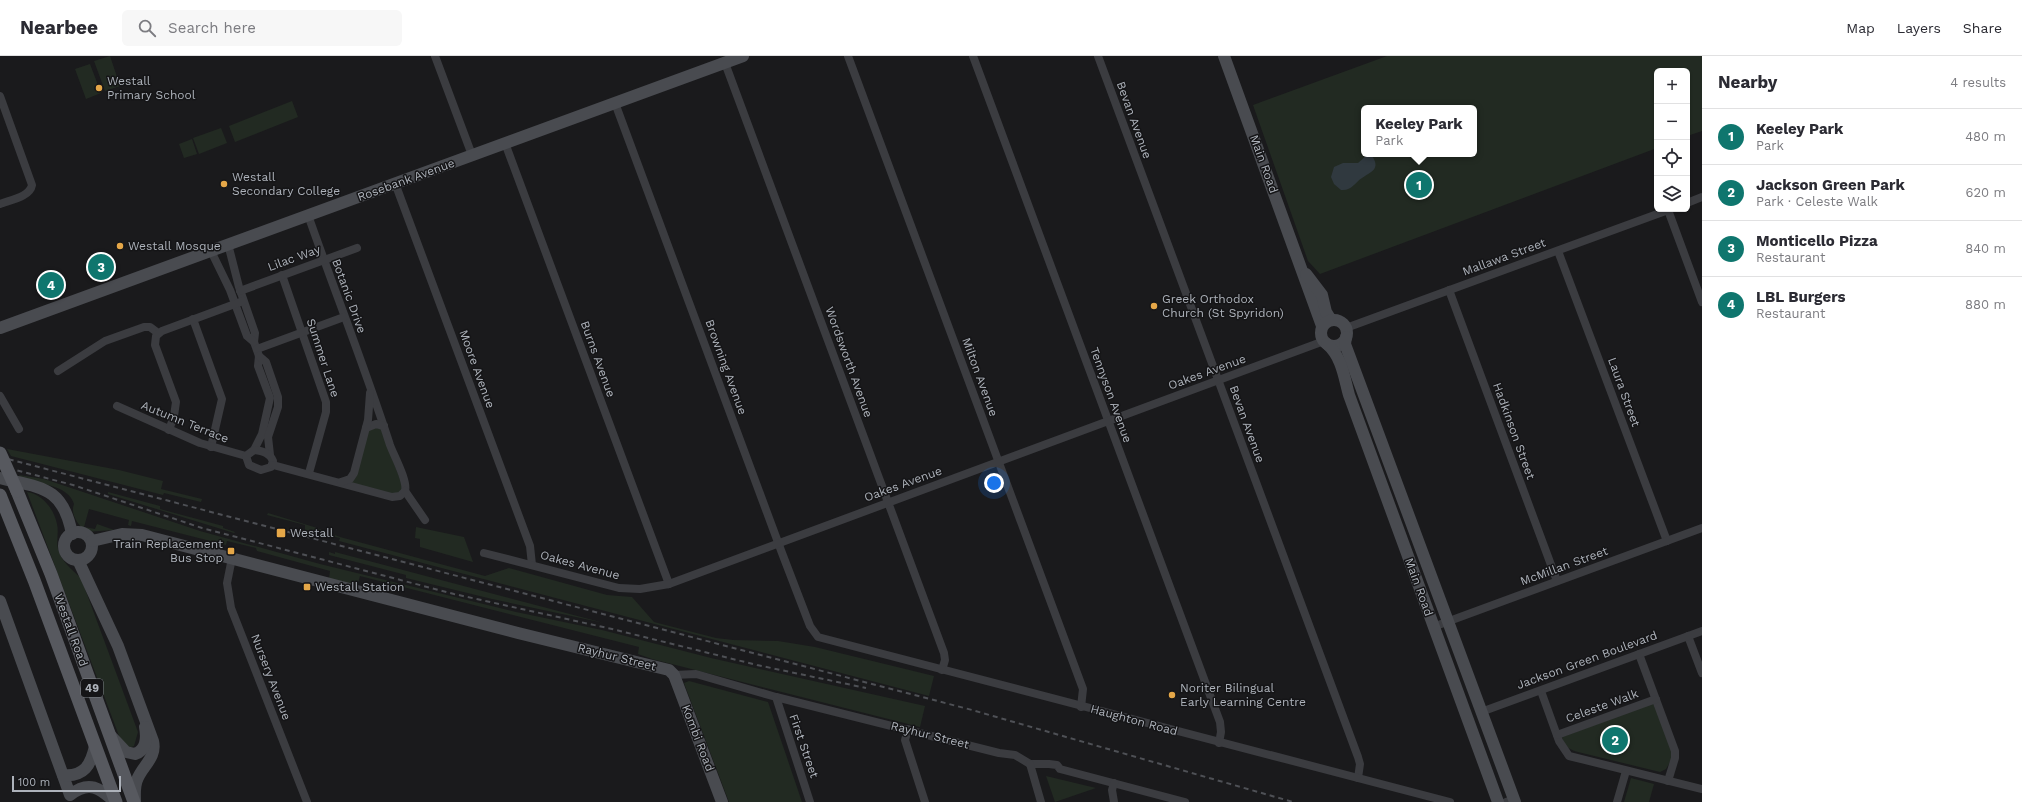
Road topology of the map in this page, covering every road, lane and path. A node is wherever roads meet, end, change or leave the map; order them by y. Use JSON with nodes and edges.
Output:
{"nodes":[{"id":1,"x":436,"y":56,"type":"edge"},
{"id":2,"x":743,"y":56,"type":"edge"},
{"id":3,"x":848,"y":56,"type":"edge"},
{"id":4,"x":973,"y":56,"type":"edge"},
{"id":5,"x":1098,"y":56,"type":"edge"},
{"id":6,"x":1224,"y":56,"type":"edge"},
{"id":7,"x":725,"y":63,"type":"junction"},
{"id":8,"x":0,"y":96,"type":"edge"},
{"id":9,"x":615,"y":103,"type":"junction"},
{"id":10,"x":505,"y":143,"type":"junction"},
{"id":11,"x":472,"y":155,"type":"junction"},
{"id":12,"x":395,"y":184,"type":"junction"},
{"id":13,"x":1702,"y":197,"type":"edge"},
{"id":14,"x":1690,"y":202,"type":"edge"},
{"id":15,"x":0,"y":204,"type":"edge"},
{"id":16,"x":1664,"y":212,"type":"edge"},
{"id":17,"x":1670,"y":212,"type":"edge"},
{"id":18,"x":308,"y":215,"type":"junction"},
{"id":19,"x":228,"y":244,"type":"junction"},
{"id":20,"x":357,"y":248,"type":"dead end"},
{"id":21,"x":211,"y":251,"type":"junction"},
{"id":22,"x":1558,"y":251,"type":"junction"},
{"id":23,"x":324,"y":260,"type":"junction"},
{"id":24,"x":282,"y":275,"type":"junction"},
{"id":25,"x":1449,"y":290,"type":"junction"},
{"id":26,"x":240,"y":291,"type":"junction"},
{"id":27,"x":243,"y":300,"type":"junction"},
{"id":28,"x":1702,"y":302,"type":"edge"},
{"id":29,"x":235,"y":304,"type":"junction"},
{"id":30,"x":344,"y":317,"type":"junction"},
{"id":31,"x":193,"y":319,"type":"junction"},
{"id":32,"x":1327,"y":323,"type":"junction"},
{"id":33,"x":0,"y":328,"type":"edge"},
{"id":34,"x":302,"y":332,"type":"junction"},
{"id":35,"x":158,"y":333,"type":"junction"},
{"id":36,"x":1346,"y":333,"type":"junction"},
{"id":37,"x":1325,"y":343,"type":"junction"},
{"id":38,"x":257,"y":349,"type":"junction"},
{"id":39,"x":58,"y":371,"type":"dead end"},
{"id":40,"x":1218,"y":380,"type":"junction"},
{"id":41,"x":369,"y":384,"type":"junction"},
{"id":42,"x":0,"y":396,"type":"edge"},
{"id":43,"x":117,"y":406,"type":"dead end"},
{"id":44,"x":1108,"y":421,"type":"junction"},
{"id":45,"x":384,"y":426,"type":"junction"},
{"id":46,"x":366,"y":428,"type":"junction"},
{"id":47,"x":19,"y":429,"type":"dead end"},
{"id":48,"x":169,"y":430,"type":"junction"},
{"id":49,"x":211,"y":447,"type":"junction"},
{"id":50,"x":254,"y":450,"type":"junction"},
{"id":51,"x":0,"y":453,"type":"edge"},
{"id":52,"x":270,"y":455,"type":"junction"},
{"id":53,"x":246,"y":456,"type":"junction"},
{"id":54,"x":998,"y":462,"type":"junction"},
{"id":55,"x":273,"y":464,"type":"junction"},
{"id":56,"x":309,"y":473,"type":"junction"},
{"id":57,"x":0,"y":478,"type":"edge"},
{"id":58,"x":341,"y":482,"type":"junction"},
{"id":59,"x":1398,"y":488,"type":"junction"},
{"id":60,"x":404,"y":491,"type":"junction"},
{"id":61,"x":1384,"y":493,"type":"junction"},
{"id":62,"x":0,"y":495,"type":"edge"},
{"id":63,"x":889,"y":503,"type":"junction"},
{"id":64,"x":425,"y":520,"type":"dead end"},
{"id":65,"x":1702,"y":528,"type":"edge"},
{"id":66,"x":72,"y":534,"type":"junction"},
{"id":67,"x":92,"y":541,"type":"junction"},
{"id":68,"x":1667,"y":541,"type":"junction"},
{"id":69,"x":779,"y":544,"type":"junction"},
{"id":70,"x":484,"y":553,"type":"dead end"},
{"id":71,"x":232,"y":558,"type":"junction"},
{"id":72,"x":78,"y":560,"type":"junction"},
{"id":73,"x":532,"y":564,"type":"junction"},
{"id":74,"x":1558,"y":581,"type":"junction"},
{"id":75,"x":669,"y":584,"type":"junction"},
{"id":76,"x":0,"y":601,"type":"edge"},
{"id":77,"x":1447,"y":621,"type":"junction"},
{"id":78,"x":1433,"y":627,"type":"junction"},
{"id":79,"x":1702,"y":631,"type":"edge"},
{"id":80,"x":1688,"y":636,"type":"junction"},
{"id":81,"x":818,"y":637,"type":"joint"},
{"id":82,"x":1639,"y":654,"type":"junction"},
{"id":83,"x":942,"y":670,"type":"junction"},
{"id":84,"x":1702,"y":673,"type":"edge"},
{"id":85,"x":674,"y":675,"type":"junction"},
{"id":86,"x":1467,"y":675,"type":"junction"},
{"id":87,"x":1454,"y":681,"type":"junction"},
{"id":88,"x":1541,"y":691,"type":"junction"},
{"id":89,"x":776,"y":698,"type":"junction"},
{"id":90,"x":1656,"y":699,"type":"junction"},
{"id":91,"x":1081,"y":706,"type":"junction"},
{"id":92,"x":1481,"y":712,"type":"junction"},
{"id":93,"x":143,"y":714,"type":"junction"},
{"id":94,"x":908,"y":729,"type":"junction"},
{"id":95,"x":110,"y":735,"type":"junction"},
{"id":96,"x":1557,"y":736,"type":"junction"},
{"id":97,"x":1219,"y":743,"type":"junction"},
{"id":98,"x":95,"y":746,"type":"junction"},
{"id":99,"x":1030,"y":764,"type":"junction"},
{"id":100,"x":1626,"y":771,"type":"junction"},
{"id":101,"x":63,"y":776,"type":"junction"},
{"id":102,"x":1358,"y":778,"type":"junction"},
{"id":103,"x":1668,"y":781,"type":"junction"},
{"id":104,"x":1114,"y":783,"type":"junction"},
{"id":105,"x":1702,"y":789,"type":"edge"},
{"id":106,"x":71,"y":798,"type":"edge"},
{"id":107,"x":1511,"y":801,"type":"edge"},
{"id":108,"x":116,"y":802,"type":"edge"},
{"id":109,"x":135,"y":802,"type":"edge"},
{"id":110,"x":307,"y":802,"type":"edge"},
{"id":111,"x":722,"y":802,"type":"edge"},
{"id":112,"x":810,"y":802,"type":"edge"},
{"id":113,"x":925,"y":802,"type":"edge"},
{"id":114,"x":1041,"y":802,"type":"edge"},
{"id":115,"x":1114,"y":802,"type":"edge"},
{"id":116,"x":1185,"y":802,"type":"edge"},
{"id":117,"x":1450,"y":802,"type":"edge"},
{"id":118,"x":1498,"y":802,"type":"edge"},
{"id":119,"x":1617,"y":802,"type":"edge"}],
"edges":[{"from":1,"to":11,"type":"street"},
{"from":2,"to":7,"type":"main road","name":"Rosebank Avenue"},
{"from":3,"to":54,"type":"street","name":"Milton Avenue"},
{"from":4,"to":44,"type":"street","name":"Tennyson Avenue"},
{"from":5,"to":40,"type":"street","name":"Bevan Avenue"},
{"from":6,"to":32,"type":"main road","name":"Main Road"},
{"from":7,"to":9,"type":"main road","name":"Rosebank Avenue"},
{"from":7,"to":63,"type":"street","name":"Wordsworth Avenue"},
{"from":8,"to":15,"type":"street"},
{"from":9,"to":10,"type":"main road","name":"Rosebank Avenue"},
{"from":9,"to":69,"type":"street","name":"Browning Avenue"},
{"from":10,"to":11,"type":"main road","name":"Rosebank Avenue"},
{"from":10,"to":75,"type":"street","name":"Burns Avenue"},
{"from":11,"to":12,"type":"main road","name":"Rosebank Avenue"},
{"from":12,"to":18,"type":"main road","name":"Rosebank Avenue"},
{"from":12,"to":73,"type":"street","name":"Moore Avenue"},
{"from":13,"to":14,"type":"street"},
{"from":16,"to":22,"type":"street","name":"Mallawa Street"},
{"from":17,"to":28,"type":"street"},
{"from":18,"to":19,"type":"main road","name":"Rosebank Avenue"},
{"from":18,"to":23,"type":"street","name":"Botanic Drive"},
{"from":19,"to":21,"type":"main road","name":"Rosebank Avenue"},
{"from":19,"to":26,"type":"street"},
{"from":20,"to":23,"type":"street","name":"Lilac Way"},
{"from":21,"to":29,"type":"street"},
{"from":21,"to":33,"type":"main road","name":"Rosebank Avenue"},
{"from":22,"to":25,"type":"street","name":"Mallawa Street"},
{"from":22,"to":68,"type":"street","name":"Laura Street"},
{"from":23,"to":24,"type":"street","name":"Lilac Way"},
{"from":23,"to":30,"type":"street","name":"Botanic Drive"},
{"from":24,"to":26,"type":"street","name":"Lilac Way"},
{"from":24,"to":34,"type":"street","name":"Summer Lane"},
{"from":25,"to":36,"type":"street","name":"Mallawa Street"},
{"from":25,"to":74,"type":"street","name":"Hadkinson Street"},
{"from":26,"to":27,"type":"street"},
{"from":27,"to":29,"type":"street"},
{"from":27,"to":38,"type":"street"},
{"from":29,"to":31,"type":"street"},
{"from":29,"to":38,"type":"street"},
{"from":30,"to":34,"type":"street"},
{"from":30,"to":41,"type":"street","name":"Botanic Drive"},
{"from":31,"to":35,"type":"street"},
{"from":31,"to":49,"type":"street"},
{"from":32,"to":36,"type":"main road"},
{"from":32,"to":37,"type":"main road"},
{"from":34,"to":38,"type":"street"},
{"from":34,"to":56,"type":"street","name":"Summer Lane"},
{"from":35,"to":39,"type":"street"},
{"from":35,"to":48,"type":"street"},
{"from":36,"to":37,"type":"main road"},
{"from":36,"to":59,"type":"main road","name":"Main Road"},
{"from":37,"to":40,"type":"street","name":"Oakes Avenue"},
{"from":37,"to":61,"type":"main road","name":"Main Road"},
{"from":38,"to":50,"type":"street"},
{"from":38,"to":52,"type":"street"},
{"from":40,"to":44,"type":"street","name":"Oakes Avenue"},
{"from":40,"to":102,"type":"street","name":"Bevan Avenue"},
{"from":41,"to":45,"type":"street","name":"Botanic Drive"},
{"from":41,"to":46,"type":"street","name":"Botanic Drive"},
{"from":42,"to":47,"type":"street"},
{"from":43,"to":48,"type":"street","name":"Autumn Terrace"},
{"from":44,"to":54,"type":"street","name":"Oakes Avenue"},
{"from":44,"to":97,"type":"street","name":"Tennyson Avenue"},
{"from":45,"to":46,"type":"street"},
{"from":45,"to":60,"type":"street","name":"Botanic Drive"},
{"from":46,"to":58,"type":"street","name":"Botanic Drive"},
{"from":48,"to":49,"type":"street","name":"Autumn Terrace"},
{"from":49,"to":53,"type":"street","name":"Autumn Terrace"},
{"from":50,"to":52,"type":"street"},
{"from":50,"to":53,"type":"street"},
{"from":51,"to":95,"type":"main road","name":"Westall Road","number":"49","bridge":true},
{"from":52,"to":55,"type":"street"},
{"from":53,"to":55,"type":"street"},
{"from":54,"to":63,"type":"street","name":"Oakes Avenue"},
{"from":54,"to":91,"type":"street","name":"Milton Avenue"},
{"from":55,"to":56,"type":"street"},
{"from":56,"to":58,"type":"street"},
{"from":57,"to":66,"type":"main road"},
{"from":58,"to":60,"type":"street"},
{"from":59,"to":61,"type":"main road"},
{"from":59,"to":77,"type":"main road","name":"Main Road"},
{"from":60,"to":64,"type":"street"},
{"from":61,"to":78,"type":"main road","name":"Main Road"},
{"from":62,"to":98,"type":"main road","name":"Westall Road","number":"49"},
{"from":63,"to":69,"type":"street","name":"Oakes Avenue"},
{"from":63,"to":83,"type":"street","name":"Wordsworth Avenue"},
{"from":65,"to":68,"type":"street","name":"McMillan Street"},
{"from":66,"to":67,"type":"main road"},
{"from":66,"to":72,"type":"main road"},
{"from":67,"to":71,"type":"main road","name":"Rayhur Street"},
{"from":67,"to":72,"type":"main road"},
{"from":68,"to":74,"type":"street","name":"McMillan Street"},
{"from":69,"to":75,"type":"street","name":"Oakes Avenue"},
{"from":69,"to":81,"type":"street","name":"Browning Avenue"},
{"from":70,"to":73,"type":"street","name":"Oakes Avenue"},
{"from":71,"to":85,"type":"main road","name":"Rayhur Street"},
{"from":71,"to":110,"type":"street","name":"Nursery Avenue"},
{"from":72,"to":93,"type":"main road"},
{"from":73,"to":75,"type":"street","name":"Oakes Avenue"},
{"from":74,"to":77,"type":"street","name":"McMillan Street"},
{"from":76,"to":101,"type":"main road"},
{"from":77,"to":78,"type":"street","name":"McMillan Street"},
{"from":77,"to":86,"type":"main road","name":"Main Road"},
{"from":78,"to":87,"type":"main road","name":"Main Road"},
{"from":79,"to":80,"type":"street","name":"Jackson Green Boulevard"},
{"from":80,"to":82,"type":"street","name":"Jackson Green Boulevard"},
{"from":80,"to":84,"type":"street"},
{"from":81,"to":83,"type":"street","name":"Haughton Road"},
{"from":82,"to":88,"type":"street","name":"Jackson Green Boulevard"},
{"from":82,"to":90,"type":"street"},
{"from":83,"to":91,"type":"street","name":"Haughton Road"},
{"from":85,"to":89,"type":"street","name":"Rayhur Street"},
{"from":85,"to":111,"type":"main road","name":"Kombi Road"},
{"from":86,"to":87,"type":"main road"},
{"from":86,"to":92,"type":"main road","name":"Main Road"},
{"from":87,"to":118,"type":"main road","name":"Main Road"},
{"from":88,"to":92,"type":"street","name":"Jackson Green Boulevard"},
{"from":88,"to":96,"type":"street"},
{"from":89,"to":94,"type":"street","name":"Rayhur Street"},
{"from":89,"to":112,"type":"street","name":"First Street"},
{"from":90,"to":96,"type":"street","name":"Celeste Walk"},
{"from":90,"to":103,"type":"street"},
{"from":91,"to":97,"type":"street","name":"Haughton Road"},
{"from":92,"to":107,"type":"main road","name":"Main Road"},
{"from":93,"to":95,"type":"main road"},
{"from":93,"to":109,"type":"main road"},
{"from":94,"to":99,"type":"street","name":"Rayhur Street"},
{"from":94,"to":113,"type":"street"},
{"from":95,"to":109,"type":"main road","name":"Westall Road","number":"49"},
{"from":96,"to":100,"type":"street"},
{"from":97,"to":102,"type":"street","name":"Haughton Road"},
{"from":98,"to":101,"type":"main road"},
{"from":98,"to":108,"type":"main road","name":"Westall Road","number":"49"},
{"from":99,"to":104,"type":"street","name":"Rayhur Street"},
{"from":99,"to":114,"type":"street"},
{"from":100,"to":103,"type":"street"},
{"from":100,"to":119,"type":"street"},
{"from":101,"to":106,"type":"main road"},
{"from":102,"to":117,"type":"street","name":"Haughton Road"},
{"from":103,"to":105,"type":"street"},
{"from":104,"to":115,"type":"street"},
{"from":104,"to":116,"type":"street","name":"Rayhur Street"},
{"from":106,"to":108,"type":"main road"}]}
